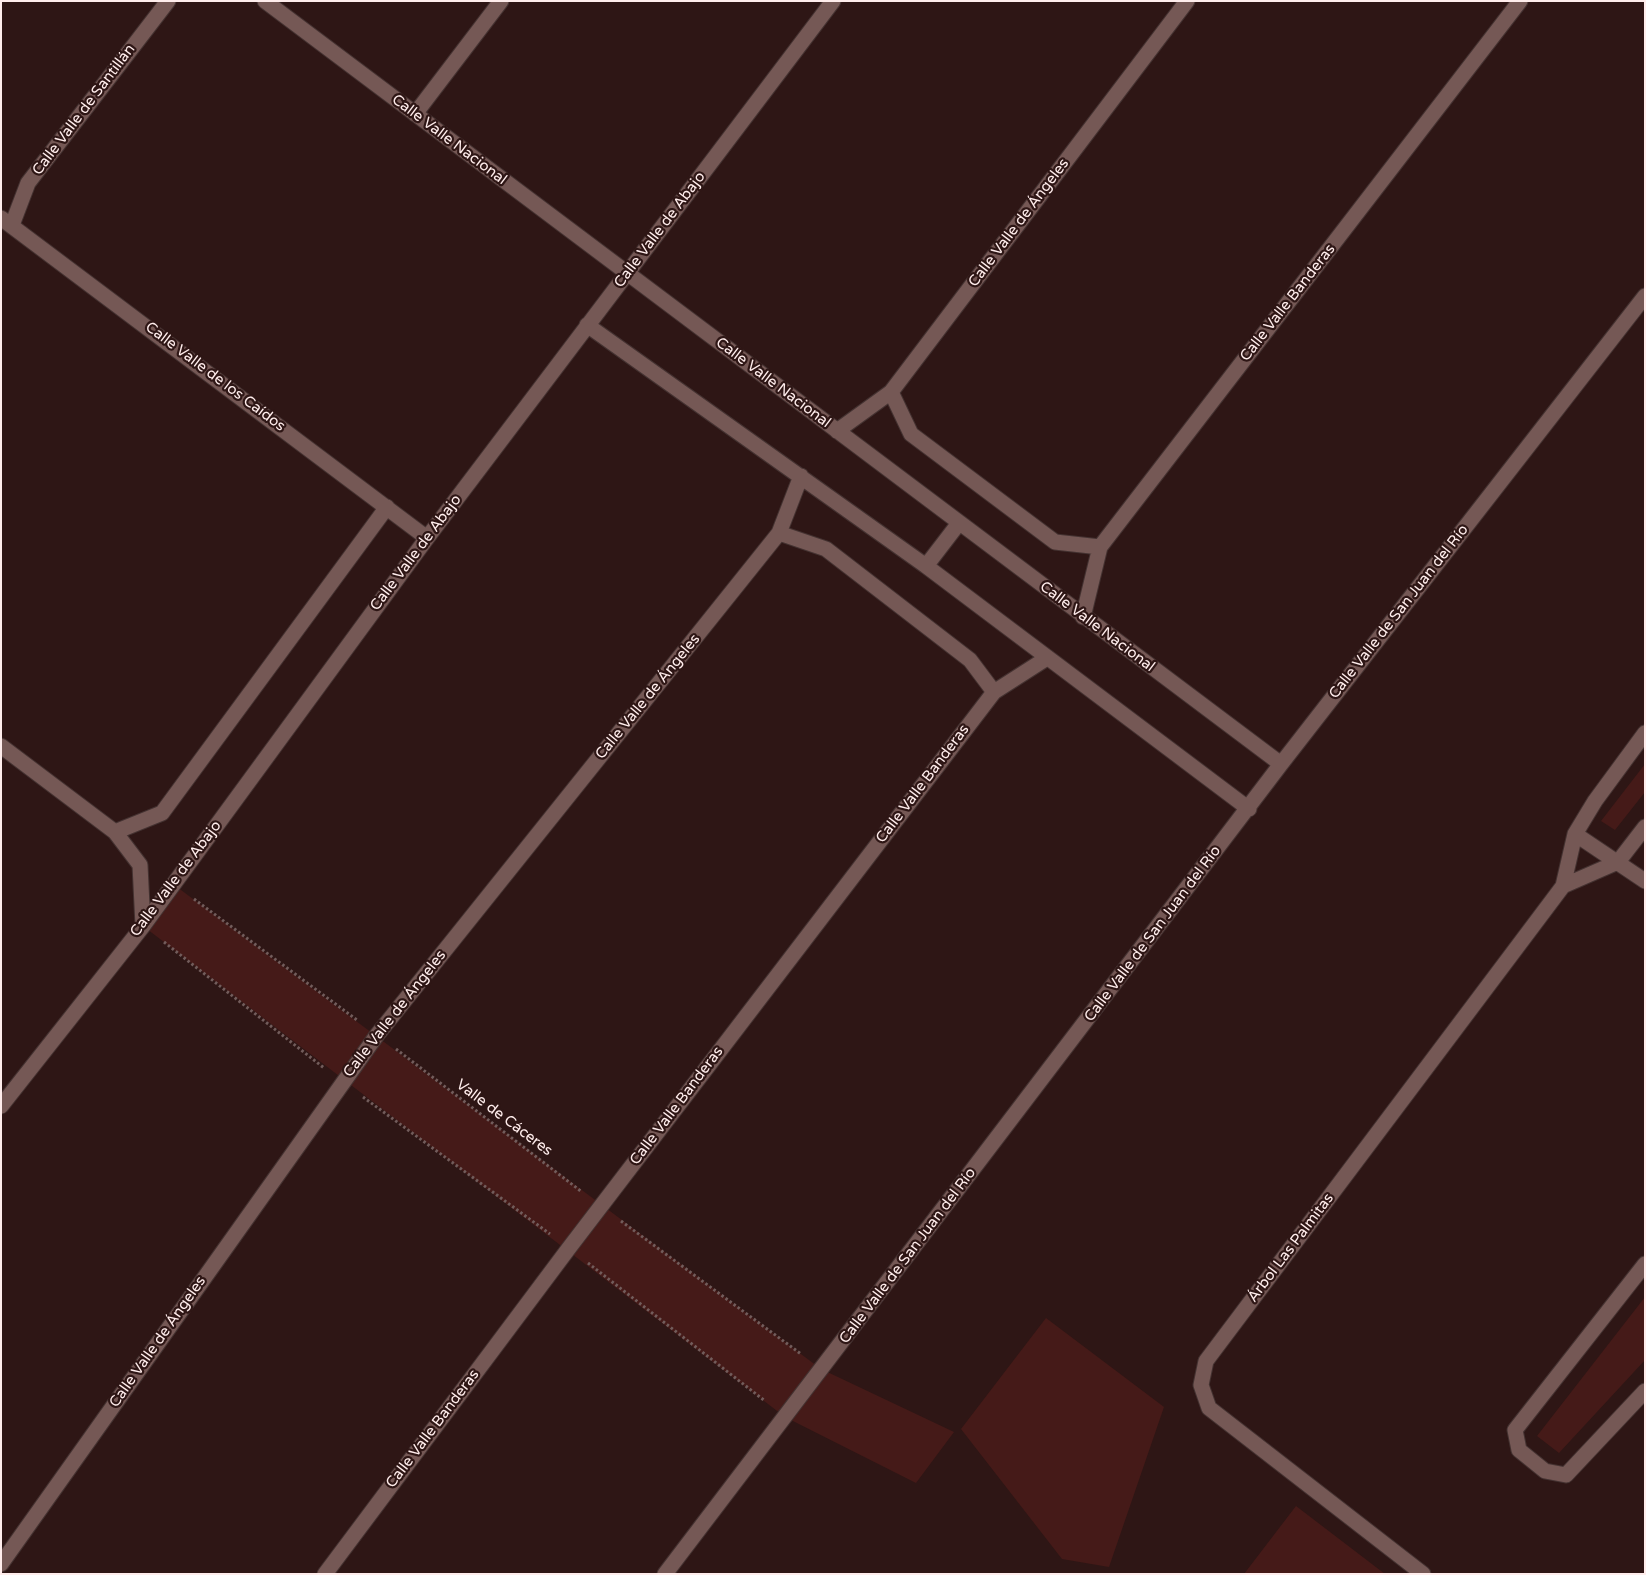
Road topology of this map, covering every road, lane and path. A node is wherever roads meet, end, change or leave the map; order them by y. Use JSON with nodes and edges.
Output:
{"nodes":[{"id":1,"x":168,"y":1,"type":"edge"},
{"id":2,"x":265,"y":1,"type":"edge"},
{"id":3,"x":501,"y":1,"type":"edge"},
{"id":4,"x":833,"y":1,"type":"edge"},
{"id":5,"x":1187,"y":1,"type":"edge"},
{"id":6,"x":1520,"y":1,"type":"edge"},
{"id":7,"x":415,"y":114,"type":"junction"},
{"id":8,"x":6,"y":222,"type":"edge"},
{"id":9,"x":628,"y":274,"type":"junction"},
{"id":10,"x":1645,"y":296,"type":"edge"},
{"id":11,"x":587,"y":325,"type":"junction"},
{"id":12,"x":891,"y":392,"type":"junction"},
{"id":13,"x":837,"y":431,"type":"junction"},
{"id":14,"x":801,"y":476,"type":"junction"},
{"id":15,"x":387,"y":507,"type":"junction"},
{"id":16,"x":959,"y":523,"type":"junction"},
{"id":17,"x":779,"y":534,"type":"junction"},
{"id":18,"x":427,"y":538,"type":"junction"},
{"id":19,"x":1100,"y":547,"type":"junction"},
{"id":20,"x":926,"y":566,"type":"junction"},
{"id":21,"x":1083,"y":617,"type":"junction"},
{"id":22,"x":1047,"y":658,"type":"junction"},
{"id":23,"x":994,"y":692,"type":"junction"},
{"id":24,"x":1645,"y":733,"type":"edge"},
{"id":25,"x":1,"y":746,"type":"edge"},
{"id":26,"x":1281,"y":764,"type":"junction"},
{"id":27,"x":1249,"y":809,"type":"junction"},
{"id":28,"x":1645,"y":827,"type":"edge"},
{"id":29,"x":115,"y":832,"type":"junction"},
{"id":30,"x":1575,"y":834,"type":"junction"},
{"id":31,"x":1618,"y":862,"type":"junction"},
{"id":32,"x":1645,"y":881,"type":"edge"},
{"id":33,"x":173,"y":884,"type":"junction"},
{"id":34,"x":1563,"y":886,"type":"junction"},
{"id":35,"x":143,"y":926,"type":"junction"},
{"id":36,"x":377,"y":1035,"type":"junction"},
{"id":37,"x":342,"y":1082,"type":"junction"},
{"id":38,"x":1,"y":1106,"type":"edge"},
{"id":39,"x":601,"y":1206,"type":"junction"},
{"id":40,"x":568,"y":1248,"type":"junction"},
{"id":41,"x":1645,"y":1264,"type":"edge"},
{"id":42,"x":822,"y":1369,"type":"junction"},
{"id":43,"x":1645,"y":1391,"type":"edge"},
{"id":44,"x":785,"y":1417,"type":"junction"},
{"id":45,"x":1,"y":1564,"type":"edge"},
{"id":46,"x":1417,"y":1572,"type":"edge"},
{"id":47,"x":325,"y":1574,"type":"edge"},
{"id":48,"x":665,"y":1574,"type":"edge"}],
"edges":[{"from":1,"to":8,"type":"street","name":"Calle Valle de Santillán"},
{"from":2,"to":7,"type":"street","name":"Calle Valle Nacional"},
{"from":3,"to":7,"type":"street"},
{"from":4,"to":9,"type":"street","name":"Calle Valle de Abajo"},
{"from":5,"to":12,"type":"street","name":"Calle Valle de Ángeles"},
{"from":6,"to":19,"type":"street","name":"Calle Valle Banderas"},
{"from":7,"to":9,"type":"street","name":"Calle Valle Nacional"},
{"from":8,"to":15,"type":"street","name":"Calle Valle de los Caídos"},
{"from":9,"to":11,"type":"street","name":"Calle Valle de Abajo"},
{"from":9,"to":13,"type":"street","name":"Calle Valle Nacional"},
{"from":10,"to":26,"type":"street","name":"Calle Valle de San Juan del Río"},
{"from":11,"to":14,"type":"street"},
{"from":11,"to":18,"type":"street","name":"Calle Valle de Abajo"},
{"from":12,"to":13,"type":"street","name":"Calle Valle de Ángeles"},
{"from":12,"to":19,"type":"street"},
{"from":13,"to":16,"type":"street","name":"Calle Valle Nacional"},
{"from":14,"to":17,"type":"street","name":"Calle Valle de Ángeles"},
{"from":14,"to":20,"type":"street"},
{"from":15,"to":18,"type":"street","name":"Calle Valle de los Caídos"},
{"from":15,"to":29,"type":"street"},
{"from":16,"to":20,"type":"street"},
{"from":16,"to":21,"type":"street","name":"Calle Valle Nacional"},
{"from":17,"to":23,"type":"street"},
{"from":17,"to":36,"type":"street","name":"Calle Valle de Ángeles"},
{"from":18,"to":33,"type":"street","name":"Calle Valle de Abajo"},
{"from":19,"to":21,"type":"street","name":"Calle Valle Banderas"},
{"from":20,"to":22,"type":"street"},
{"from":21,"to":26,"type":"street","name":"Calle Valle Nacional"},
{"from":22,"to":23,"type":"street","name":"Calle Valle Banderas"},
{"from":22,"to":27,"type":"street"},
{"from":23,"to":39,"type":"street","name":"Calle Valle Banderas"},
{"from":24,"to":30,"type":"street","name":"Árbol Las Palmitas"},
{"from":25,"to":29,"type":"street"},
{"from":26,"to":27,"type":"street","name":"Calle Valle de San Juan del Río"},
{"from":27,"to":42,"type":"street","name":"Calle Valle de San Juan del Río"},
{"from":28,"to":31,"type":"street"},
{"from":29,"to":35,"type":"street"},
{"from":30,"to":31,"type":"street"},
{"from":30,"to":34,"type":"street","name":"Árbol Las Palmitas"},
{"from":31,"to":32,"type":"street"},
{"from":31,"to":34,"type":"street","name":"Árbol Las Palmitas"},
{"from":33,"to":35,"type":"street","name":"Calle Valle de Abajo"},
{"from":33,"to":36,"type":"path","name":"Valle de Cáceres"},
{"from":34,"to":46,"type":"street","name":"Árbol Las Palmitas"},
{"from":35,"to":37,"type":"path"},
{"from":35,"to":38,"type":"street","name":"Calle Valle de Abajo"},
{"from":36,"to":37,"type":"street","name":"Calle Valle de Ángeles"},
{"from":36,"to":39,"type":"path","name":"Valle de Cáceres"},
{"from":37,"to":40,"type":"path"},
{"from":37,"to":45,"type":"street","name":"Calle Valle de Ángeles"},
{"from":39,"to":40,"type":"street","name":"Calle Valle Banderas"},
{"from":39,"to":42,"type":"path","name":"Valle de Cáceres"},
{"from":40,"to":44,"type":"path"},
{"from":40,"to":47,"type":"street","name":"Calle Valle Banderas"},
{"from":41,"to":43,"type":"street"},
{"from":42,"to":44,"type":"street","name":"Calle Valle de San Juan del Río"},
{"from":44,"to":48,"type":"street","name":"Calle Valle de San Juan del Río"}]}
